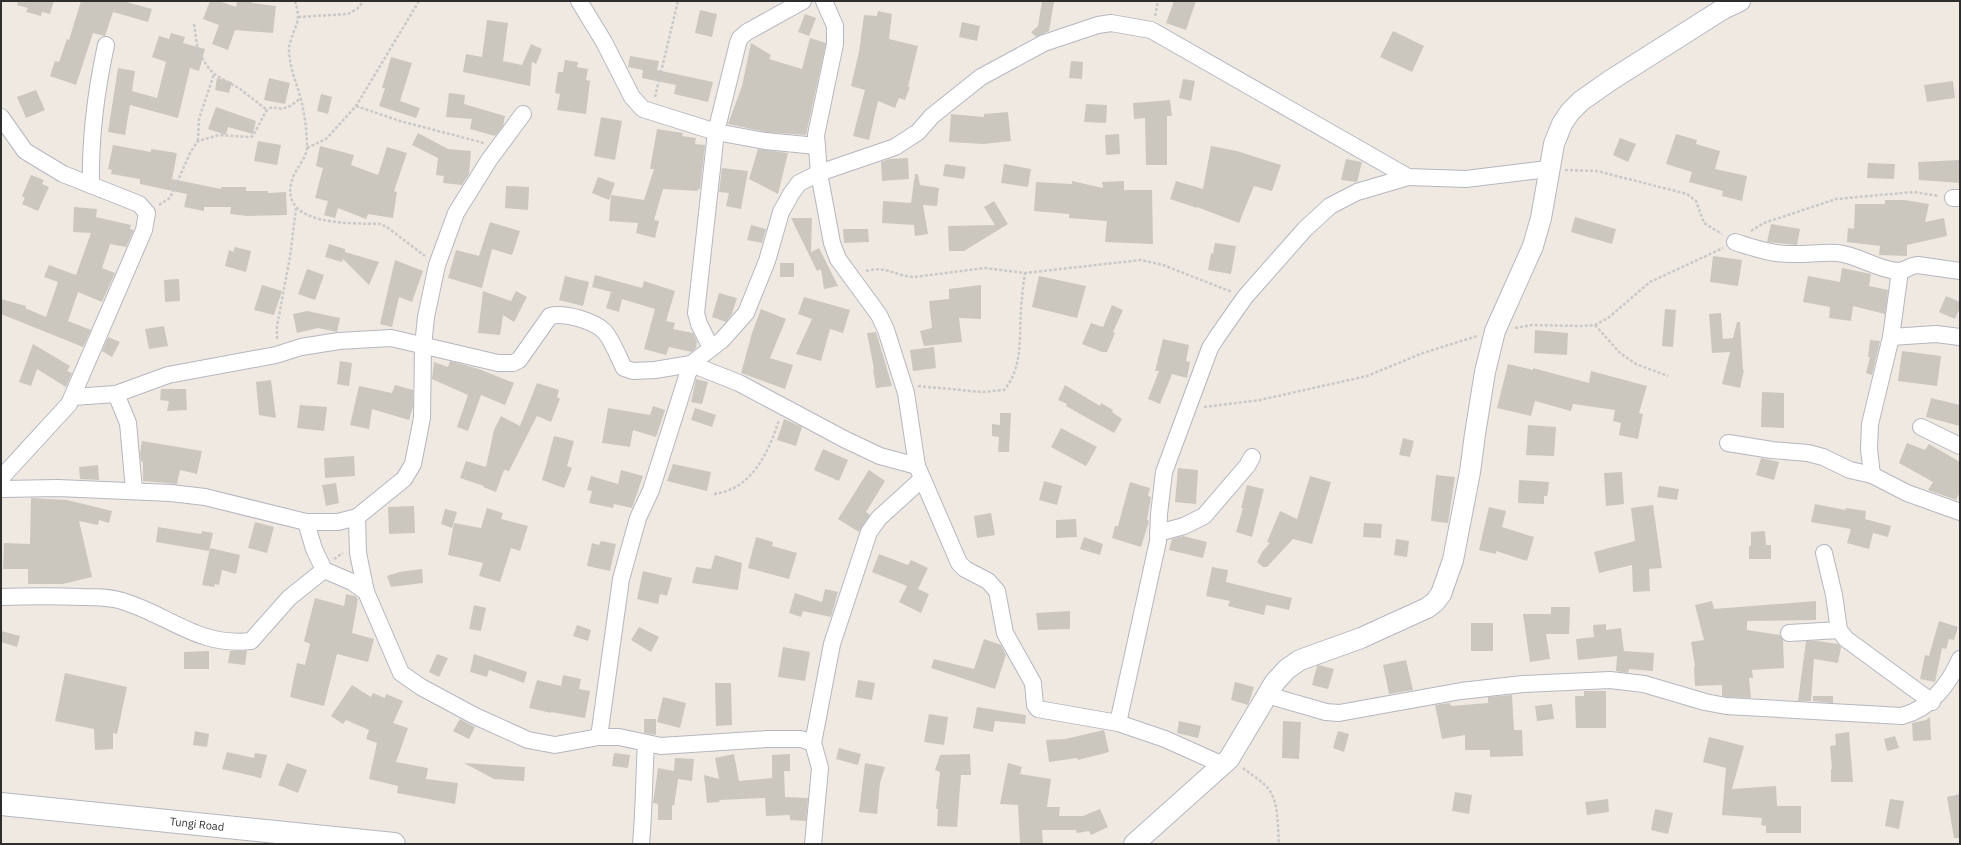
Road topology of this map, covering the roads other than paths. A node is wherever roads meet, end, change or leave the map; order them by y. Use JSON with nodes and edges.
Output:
{"nodes":[{"id":1,"x":579,"y":1,"type":"edge"},
{"id":2,"x":803,"y":1,"type":"edge"},
{"id":3,"x":824,"y":1,"type":"edge"},
{"id":4,"x":1740,"y":1,"type":"edge"},
{"id":5,"x":106,"y":45,"type":"dead end"},
{"id":6,"x":523,"y":114,"type":"dead end"},
{"id":7,"x":1,"y":117,"type":"edge"},
{"id":8,"x":716,"y":132,"type":"junction"},
{"id":9,"x":817,"y":146,"type":"junction"},
{"id":10,"x":1548,"y":169,"type":"junction"},
{"id":11,"x":819,"y":174,"type":"junction"},
{"id":12,"x":1408,"y":177,"type":"junction"},
{"id":13,"x":91,"y":185,"type":"junction"},
{"id":14,"x":1735,"y":242,"type":"road end"},
{"id":15,"x":1900,"y":271,"type":"junction"},
{"id":16,"x":1960,"y":271,"type":"edge"},
{"id":17,"x":1960,"y":337,"type":"edge"},
{"id":18,"x":1891,"y":338,"type":"junction"},
{"id":19,"x":422,"y":346,"type":"junction"},
{"id":20,"x":712,"y":348,"type":"junction"},
{"id":21,"x":691,"y":364,"type":"junction"},
{"id":22,"x":116,"y":394,"type":"junction"},
{"id":23,"x":73,"y":397,"type":"junction"},
{"id":24,"x":1921,"y":427,"type":"dead end"},
{"id":25,"x":1728,"y":443,"type":"dead end"},
{"id":26,"x":1960,"y":446,"type":"edge"},
{"id":27,"x":1252,"y":458,"type":"dead end"},
{"id":28,"x":920,"y":472,"type":"junction"},
{"id":29,"x":1872,"y":475,"type":"junction"},
{"id":30,"x":1,"y":480,"type":"edge"},
{"id":31,"x":134,"y":490,"type":"junction"},
{"id":32,"x":1960,"y":512,"type":"edge"},
{"id":33,"x":357,"y":517,"type":"junction"},
{"id":34,"x":306,"y":522,"type":"junction"},
{"id":35,"x":1158,"y":533,"type":"junction"},
{"id":36,"x":1824,"y":553,"type":"dead end"},
{"id":37,"x":324,"y":570,"type":"junction"},
{"id":38,"x":366,"y":592,"type":"junction"},
{"id":39,"x":1,"y":597,"type":"edge"},
{"id":40,"x":1839,"y":630,"type":"junction"},
{"id":41,"x":1789,"y":633,"type":"dead end"},
{"id":42,"x":1960,"y":659,"type":"edge"},
{"id":43,"x":1267,"y":695,"type":"junction"},
{"id":44,"x":1932,"y":702,"type":"junction"},
{"id":45,"x":1118,"y":723,"type":"junction"},
{"id":46,"x":598,"y":737,"type":"junction"},
{"id":47,"x":813,"y":743,"type":"junction"},
{"id":48,"x":646,"y":744,"type":"junction"},
{"id":49,"x":1226,"y":762,"type":"junction"},
{"id":50,"x":1,"y":804,"type":"edge"},
{"id":51,"x":394,"y":844,"type":"edge"},
{"id":52,"x":640,"y":844,"type":"edge"},
{"id":53,"x":813,"y":844,"type":"edge"},
{"id":54,"x":1134,"y":844,"type":"edge"}],
"edges":[{"from":1,"to":8,"type":"street"},
{"from":2,"to":8,"type":"street"},
{"from":3,"to":9,"type":"street"},
{"from":4,"to":10,"type":"street"},
{"from":5,"to":13,"type":"street"},
{"from":6,"to":19,"type":"street"},
{"from":7,"to":13,"type":"street"},
{"from":8,"to":9,"type":"street"},
{"from":8,"to":20,"type":"street"},
{"from":9,"to":11,"type":"street"},
{"from":10,"to":12,"type":"street"},
{"from":10,"to":43,"type":"street"},
{"from":11,"to":12,"type":"street"},
{"from":11,"to":20,"type":"street"},
{"from":11,"to":28,"type":"street"},
{"from":12,"to":35,"type":"street"},
{"from":13,"to":23,"type":"street"},
{"from":14,"to":15,"type":"street"},
{"from":15,"to":16,"type":"street"},
{"from":15,"to":18,"type":"street"},
{"from":17,"to":18,"type":"street"},
{"from":18,"to":29,"type":"street"},
{"from":19,"to":21,"type":"street"},
{"from":19,"to":22,"type":"street"},
{"from":19,"to":33,"type":"street"},
{"from":20,"to":21,"type":"street"},
{"from":21,"to":28,"type":"street"},
{"from":21,"to":46,"type":"street"},
{"from":22,"to":23,"type":"street"},
{"from":22,"to":31,"type":"street"},
{"from":23,"to":30,"type":"street"},
{"from":24,"to":26,"type":"street"},
{"from":25,"to":29,"type":"street"},
{"from":27,"to":35,"type":"street"},
{"from":28,"to":45,"type":"street"},
{"from":28,"to":47,"type":"street"},
{"from":29,"to":32,"type":"street"},
{"from":30,"to":31,"type":"street"},
{"from":31,"to":34,"type":"street"},
{"from":33,"to":34,"type":"street"},
{"from":33,"to":38,"type":"street"},
{"from":34,"to":37,"type":"street"},
{"from":35,"to":45,"type":"street"},
{"from":36,"to":40,"type":"street"},
{"from":37,"to":38,"type":"street"},
{"from":37,"to":39,"type":"street"},
{"from":38,"to":46,"type":"street"},
{"from":40,"to":41,"type":"street"},
{"from":40,"to":44,"type":"street"},
{"from":42,"to":44,"type":"street"},
{"from":43,"to":44,"type":"street"},
{"from":43,"to":49,"type":"street"},
{"from":45,"to":49,"type":"street"},
{"from":46,"to":48,"type":"street"},
{"from":47,"to":48,"type":"street"},
{"from":47,"to":53,"type":"street"},
{"from":48,"to":52,"type":"street"},
{"from":49,"to":54,"type":"street"},
{"from":50,"to":51,"type":"main road","name":"Tungi Road"}]}
